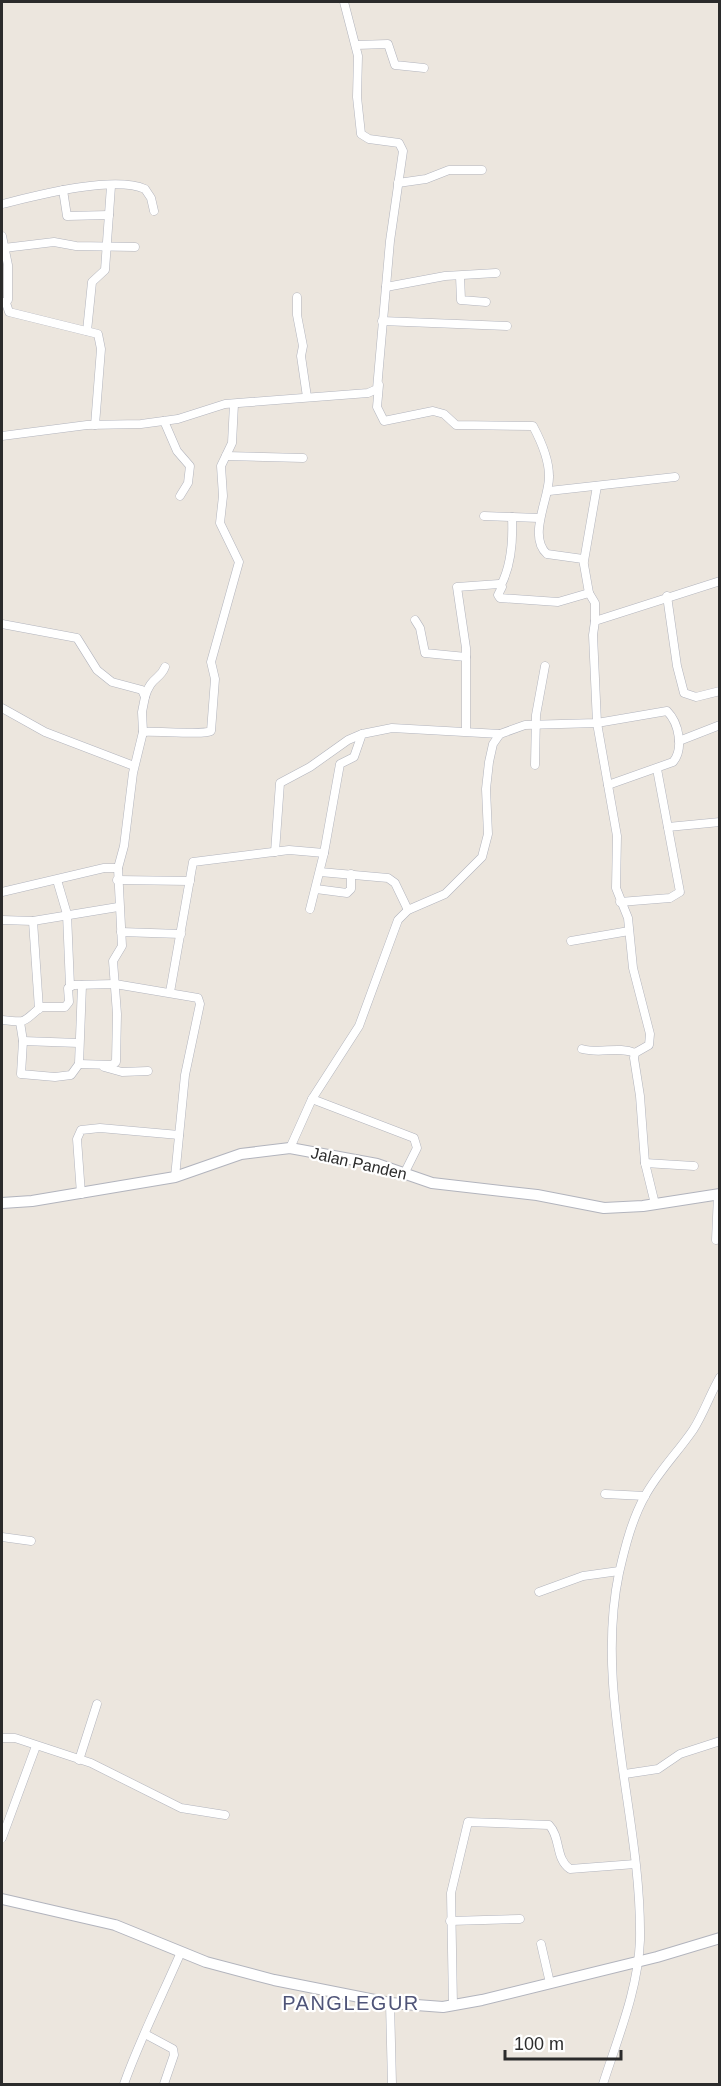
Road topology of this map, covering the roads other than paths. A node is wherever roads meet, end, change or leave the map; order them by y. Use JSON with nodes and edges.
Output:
{"nodes":[{"id":1,"x":344,"y":2,"type":"edge"},
{"id":2,"x":356,"y":45,"type":"junction"},
{"id":3,"x":424,"y":68,"type":"dead end"},
{"id":4,"x":482,"y":170,"type":"dead end"},
{"id":5,"x":398,"y":183,"type":"junction"},
{"id":6,"x":111,"y":186,"type":"junction"},
{"id":7,"x":63,"y":190,"type":"junction"},
{"id":8,"x":2,"y":204,"type":"edge"},
{"id":9,"x":154,"y":211,"type":"dead end"},
{"id":10,"x":109,"y":215,"type":"junction"},
{"id":11,"x":2,"y":236,"type":"edge"},
{"id":12,"x":108,"y":246,"type":"junction"},
{"id":13,"x":135,"y":247,"type":"dead end"},
{"id":14,"x":4,"y":248,"type":"junction"},
{"id":15,"x":496,"y":273,"type":"dead end"},
{"id":16,"x":460,"y":276,"type":"junction"},
{"id":17,"x":386,"y":287,"type":"junction"},
{"id":18,"x":297,"y":297,"type":"dead end"},
{"id":19,"x":486,"y":302,"type":"dead end"},
{"id":20,"x":4,"y":303,"type":"edge"},
{"id":21,"x":382,"y":321,"type":"junction"},
{"id":22,"x":507,"y":326,"type":"dead end"},
{"id":23,"x":87,"y":331,"type":"junction"},
{"id":24,"x":379,"y":385,"type":"junction"},
{"id":25,"x":307,"y":397,"type":"junction"},
{"id":26,"x":234,"y":404,"type":"junction"},
{"id":27,"x":164,"y":421,"type":"junction"},
{"id":28,"x":95,"y":425,"type":"junction"},
{"id":29,"x":2,"y":436,"type":"edge"},
{"id":30,"x":226,"y":456,"type":"junction"},
{"id":31,"x":303,"y":458,"type":"dead end"},
{"id":32,"x":675,"y":477,"type":"dead end"},
{"id":33,"x":597,"y":486,"type":"junction"},
{"id":34,"x":549,"y":491,"type":"junction"},
{"id":35,"x":180,"y":496,"type":"dead end"},
{"id":36,"x":484,"y":516,"type":"dead end"},
{"id":37,"x":512,"y":517,"type":"junction"},
{"id":38,"x":539,"y":518,"type":"junction"},
{"id":39,"x":584,"y":561,"type":"junction"},
{"id":40,"x":720,"y":581,"type":"edge"},
{"id":41,"x":501,"y":585,"type":"junction"},
{"id":42,"x":588,"y":593,"type":"junction"},
{"id":43,"x":667,"y":596,"type":"junction"},
{"id":44,"x":415,"y":620,"type":"dead end"},
{"id":45,"x":594,"y":621,"type":"junction"},
{"id":46,"x":2,"y":624,"type":"edge"},
{"id":47,"x":466,"y":657,"type":"junction"},
{"id":48,"x":545,"y":666,"type":"dead end"},
{"id":49,"x":165,"y":667,"type":"dead end"},
{"id":50,"x":720,"y":691,"type":"edge"},
{"id":51,"x":146,"y":697,"type":"junction"},
{"id":52,"x":2,"y":708,"type":"edge"},
{"id":53,"x":597,"y":723,"type":"junction"},
{"id":54,"x":536,"y":724,"type":"junction"},
{"id":55,"x":720,"y":725,"type":"edge"},
{"id":56,"x":143,"y":732,"type":"junction"},
{"id":57,"x":466,"y":732,"type":"junction"},
{"id":58,"x":362,"y":734,"type":"junction"},
{"id":59,"x":500,"y":734,"type":"junction"},
{"id":60,"x":679,"y":741,"type":"junction"},
{"id":61,"x":535,"y":765,"type":"dead end"},
{"id":62,"x":134,"y":766,"type":"junction"},
{"id":63,"x":657,"y":769,"type":"junction"},
{"id":64,"x":608,"y":784,"type":"junction"},
{"id":65,"x":720,"y":822,"type":"edge"},
{"id":66,"x":668,"y":827,"type":"junction"},
{"id":67,"x":275,"y":852,"type":"junction"},
{"id":68,"x":324,"y":853,"type":"junction"},
{"id":69,"x":118,"y":868,"type":"junction"},
{"id":70,"x":320,"y":872,"type":"junction"},
{"id":71,"x":351,"y":874,"type":"junction"},
{"id":72,"x":57,"y":880,"type":"junction"},
{"id":73,"x":117,"y":880,"type":"junction"},
{"id":74,"x":190,"y":881,"type":"junction"},
{"id":75,"x":316,"y":889,"type":"junction"},
{"id":76,"x":2,"y":892,"type":"edge"},
{"id":77,"x":620,"y":902,"type":"junction"},
{"id":78,"x":118,"y":907,"type":"junction"},
{"id":79,"x":310,"y":909,"type":"dead end"},
{"id":80,"x":408,"y":910,"type":"junction"},
{"id":81,"x":67,"y":914,"type":"junction"},
{"id":82,"x":2,"y":920,"type":"edge"},
{"id":83,"x":33,"y":921,"type":"junction"},
{"id":84,"x":628,"y":931,"type":"junction"},
{"id":85,"x":121,"y":932,"type":"junction"},
{"id":86,"x":181,"y":934,"type":"junction"},
{"id":87,"x":571,"y":941,"type":"dead end"},
{"id":88,"x":115,"y":984,"type":"junction"},
{"id":89,"x":82,"y":985,"type":"junction"},
{"id":90,"x":70,"y":986,"type":"junction"},
{"id":91,"x":170,"y":992,"type":"junction"},
{"id":92,"x":39,"y":1009,"type":"junction"},
{"id":93,"x":2,"y":1020,"type":"edge"},
{"id":94,"x":20,"y":1022,"type":"junction"},
{"id":95,"x":23,"y":1041,"type":"junction"},
{"id":96,"x":80,"y":1043,"type":"junction"},
{"id":97,"x":582,"y":1049,"type":"dead end"},
{"id":98,"x":636,"y":1053,"type":"junction"},
{"id":99,"x":79,"y":1064,"type":"junction"},
{"id":100,"x":100,"y":1065,"type":"junction"},
{"id":101,"x":148,"y":1071,"type":"dead end"},
{"id":102,"x":312,"y":1100,"type":"junction"},
{"id":103,"x":179,"y":1135,"type":"junction"},
{"id":104,"x":290,"y":1148,"type":"junction"},
{"id":105,"x":645,"y":1163,"type":"junction"},
{"id":106,"x":694,"y":1166,"type":"dead end"},
{"id":107,"x":405,"y":1172,"type":"junction"},
{"id":108,"x":175,"y":1177,"type":"junction"},
{"id":109,"x":81,"y":1194,"type":"junction"},
{"id":110,"x":719,"y":1195,"type":"edge"},
{"id":111,"x":2,"y":1203,"type":"edge"},
{"id":112,"x":655,"y":1204,"type":"junction"},
{"id":113,"x":716,"y":1240,"type":"dead end"},
{"id":114,"x":720,"y":1377,"type":"edge"},
{"id":115,"x":605,"y":1494,"type":"dead end"},
{"id":116,"x":645,"y":1496,"type":"junction"},
{"id":117,"x":2,"y":1537,"type":"edge"},
{"id":118,"x":31,"y":1541,"type":"dead end"},
{"id":119,"x":620,"y":1571,"type":"junction"},
{"id":120,"x":539,"y":1592,"type":"dead end"},
{"id":121,"x":97,"y":1704,"type":"dead end"},
{"id":122,"x":2,"y":1738,"type":"edge"},
{"id":123,"x":720,"y":1741,"type":"edge"},
{"id":124,"x":36,"y":1746,"type":"junction"},
{"id":125,"x":79,"y":1760,"type":"junction"},
{"id":126,"x":625,"y":1773,"type":"junction"},
{"id":127,"x":225,"y":1815,"type":"dead end"},
{"id":128,"x":6,"y":1818,"type":"edge"},
{"id":129,"x":2,"y":1838,"type":"edge"},
{"id":130,"x":635,"y":1864,"type":"junction"},
{"id":131,"x":2,"y":1899,"type":"edge"},
{"id":132,"x":520,"y":1919,"type":"dead end"},
{"id":133,"x":450,"y":1921,"type":"junction"},
{"id":134,"x":720,"y":1938,"type":"edge"},
{"id":135,"x":541,"y":1944,"type":"dead end"},
{"id":136,"x":181,"y":1952,"type":"junction"},
{"id":137,"x":638,"y":1961,"type":"junction"},
{"id":138,"x":550,"y":1983,"type":"junction"},
{"id":139,"x":390,"y":2002,"type":"junction"},
{"id":140,"x":453,"y":2006,"type":"junction"},
{"id":141,"x":145,"y":2034,"type":"junction"},
{"id":142,"x":124,"y":2085,"type":"edge"},
{"id":143,"x":164,"y":2085,"type":"edge"},
{"id":144,"x":392,"y":2085,"type":"edge"},
{"id":145,"x":603,"y":2085,"type":"edge"}],
"edges":[{"from":1,"to":2,"type":"street"},
{"from":2,"to":3,"type":"street"},
{"from":2,"to":5,"type":"street"},
{"from":4,"to":5,"type":"street"},
{"from":5,"to":17,"type":"street"},
{"from":6,"to":7,"type":"street"},
{"from":6,"to":9,"type":"street"},
{"from":6,"to":10,"type":"street"},
{"from":7,"to":8,"type":"street"},
{"from":7,"to":10,"type":"street"},
{"from":10,"to":12,"type":"street"},
{"from":11,"to":14,"type":"street"},
{"from":12,"to":13,"type":"street"},
{"from":12,"to":14,"type":"street"},
{"from":12,"to":23,"type":"street"},
{"from":14,"to":20,"type":"street"},
{"from":15,"to":16,"type":"street"},
{"from":16,"to":17,"type":"street"},
{"from":16,"to":19,"type":"street"},
{"from":17,"to":21,"type":"street"},
{"from":18,"to":25,"type":"street"},
{"from":20,"to":23,"type":"street"},
{"from":21,"to":22,"type":"street"},
{"from":21,"to":24,"type":"street"},
{"from":23,"to":28,"type":"street"},
{"from":24,"to":25,"type":"street"},
{"from":24,"to":34,"type":"street"},
{"from":25,"to":26,"type":"street"},
{"from":26,"to":27,"type":"street"},
{"from":26,"to":30,"type":"street"},
{"from":27,"to":28,"type":"street"},
{"from":27,"to":35,"type":"street"},
{"from":28,"to":29,"type":"street"},
{"from":30,"to":31,"type":"street"},
{"from":30,"to":56,"type":"street"},
{"from":32,"to":33,"type":"street"},
{"from":33,"to":34,"type":"street"},
{"from":33,"to":39,"type":"street"},
{"from":34,"to":38,"type":"street"},
{"from":36,"to":37,"type":"street"},
{"from":37,"to":38,"type":"street"},
{"from":37,"to":41,"type":"street"},
{"from":38,"to":39,"type":"street"},
{"from":39,"to":42,"type":"street"},
{"from":40,"to":43,"type":"street"},
{"from":41,"to":42,"type":"street"},
{"from":41,"to":47,"type":"street"},
{"from":42,"to":45,"type":"street"},
{"from":43,"to":45,"type":"street"},
{"from":43,"to":50,"type":"street"},
{"from":44,"to":47,"type":"street"},
{"from":45,"to":53,"type":"street"},
{"from":46,"to":51,"type":"street"},
{"from":47,"to":57,"type":"street"},
{"from":48,"to":54,"type":"street"},
{"from":49,"to":51,"type":"street"},
{"from":51,"to":56,"type":"street"},
{"from":52,"to":62,"type":"street"},
{"from":53,"to":54,"type":"street"},
{"from":53,"to":60,"type":"street"},
{"from":53,"to":64,"type":"street"},
{"from":54,"to":59,"type":"street"},
{"from":54,"to":61,"type":"street"},
{"from":55,"to":60,"type":"street"},
{"from":56,"to":62,"type":"street"},
{"from":57,"to":58,"type":"street"},
{"from":57,"to":59,"type":"street"},
{"from":58,"to":67,"type":"street"},
{"from":58,"to":68,"type":"street"},
{"from":59,"to":80,"type":"street"},
{"from":60,"to":63,"type":"street"},
{"from":62,"to":69,"type":"street"},
{"from":63,"to":64,"type":"street"},
{"from":63,"to":66,"type":"street"},
{"from":64,"to":77,"type":"street"},
{"from":65,"to":66,"type":"street"},
{"from":66,"to":77,"type":"street"},
{"from":67,"to":68,"type":"street"},
{"from":67,"to":74,"type":"street"},
{"from":68,"to":70,"type":"street"},
{"from":69,"to":72,"type":"street"},
{"from":69,"to":73,"type":"street"},
{"from":70,"to":71,"type":"street"},
{"from":70,"to":75,"type":"street"},
{"from":71,"to":75,"type":"street"},
{"from":71,"to":80,"type":"street"},
{"from":72,"to":76,"type":"street"},
{"from":72,"to":81,"type":"street"},
{"from":73,"to":74,"type":"street"},
{"from":73,"to":78,"type":"street"},
{"from":74,"to":86,"type":"street"},
{"from":75,"to":79,"type":"street"},
{"from":77,"to":84,"type":"street"},
{"from":78,"to":81,"type":"street"},
{"from":78,"to":85,"type":"street"},
{"from":80,"to":102,"type":"street"},
{"from":81,"to":83,"type":"street"},
{"from":81,"to":90,"type":"street"},
{"from":82,"to":83,"type":"street"},
{"from":83,"to":92,"type":"street"},
{"from":84,"to":87,"type":"street"},
{"from":84,"to":98,"type":"street"},
{"from":85,"to":86,"type":"street"},
{"from":85,"to":88,"type":"street"},
{"from":86,"to":91,"type":"street"},
{"from":88,"to":89,"type":"street"},
{"from":88,"to":91,"type":"street"},
{"from":88,"to":100,"type":"street"},
{"from":89,"to":90,"type":"street"},
{"from":89,"to":96,"type":"street"},
{"from":90,"to":92,"type":"street"},
{"from":91,"to":103,"type":"street"},
{"from":92,"to":94,"type":"street"},
{"from":93,"to":94,"type":"street"},
{"from":94,"to":95,"type":"street"},
{"from":95,"to":96,"type":"street"},
{"from":95,"to":99,"type":"street"},
{"from":96,"to":99,"type":"street"},
{"from":97,"to":98,"type":"street"},
{"from":98,"to":105,"type":"street"},
{"from":99,"to":100,"type":"street"},
{"from":100,"to":101,"type":"street"},
{"from":102,"to":104,"type":"street"},
{"from":102,"to":107,"type":"street"},
{"from":103,"to":108,"type":"street"},
{"from":103,"to":109,"type":"street"},
{"from":104,"to":107,"type":"street","name":"Jalan Panden"},
{"from":104,"to":108,"type":"street","name":"Jalan Panden"},
{"from":105,"to":106,"type":"street"},
{"from":105,"to":112,"type":"street"},
{"from":107,"to":112,"type":"street","name":"Jalan Panden"},
{"from":108,"to":109,"type":"street","name":"Jalan Panden"},
{"from":109,"to":111,"type":"street","name":"Jalan Panden"},
{"from":110,"to":112,"type":"street","name":"Jalan Panden"},
{"from":110,"to":113,"type":"street"},
{"from":114,"to":116,"type":"street"},
{"from":115,"to":116,"type":"street"},
{"from":116,"to":119,"type":"street"},
{"from":117,"to":118,"type":"street"},
{"from":119,"to":120,"type":"street"},
{"from":119,"to":126,"type":"street"},
{"from":121,"to":125,"type":"street"},
{"from":122,"to":124,"type":"street"},
{"from":123,"to":126,"type":"street"},
{"from":124,"to":125,"type":"street"},
{"from":124,"to":128,"type":"street"},
{"from":125,"to":127,"type":"street"},
{"from":126,"to":130,"type":"street"},
{"from":128,"to":129,"type":"street"},
{"from":130,"to":133,"type":"street"},
{"from":130,"to":137,"type":"street"},
{"from":131,"to":136,"type":"street"},
{"from":132,"to":133,"type":"street"},
{"from":133,"to":140,"type":"street"},
{"from":134,"to":137,"type":"street"},
{"from":135,"to":138,"type":"street"},
{"from":136,"to":139,"type":"street"},
{"from":136,"to":141,"type":"street"},
{"from":137,"to":138,"type":"street"},
{"from":137,"to":145,"type":"street"},
{"from":138,"to":140,"type":"street"},
{"from":139,"to":140,"type":"street"},
{"from":139,"to":144,"type":"street"},
{"from":141,"to":142,"type":"street"},
{"from":141,"to":143,"type":"street"}]}
